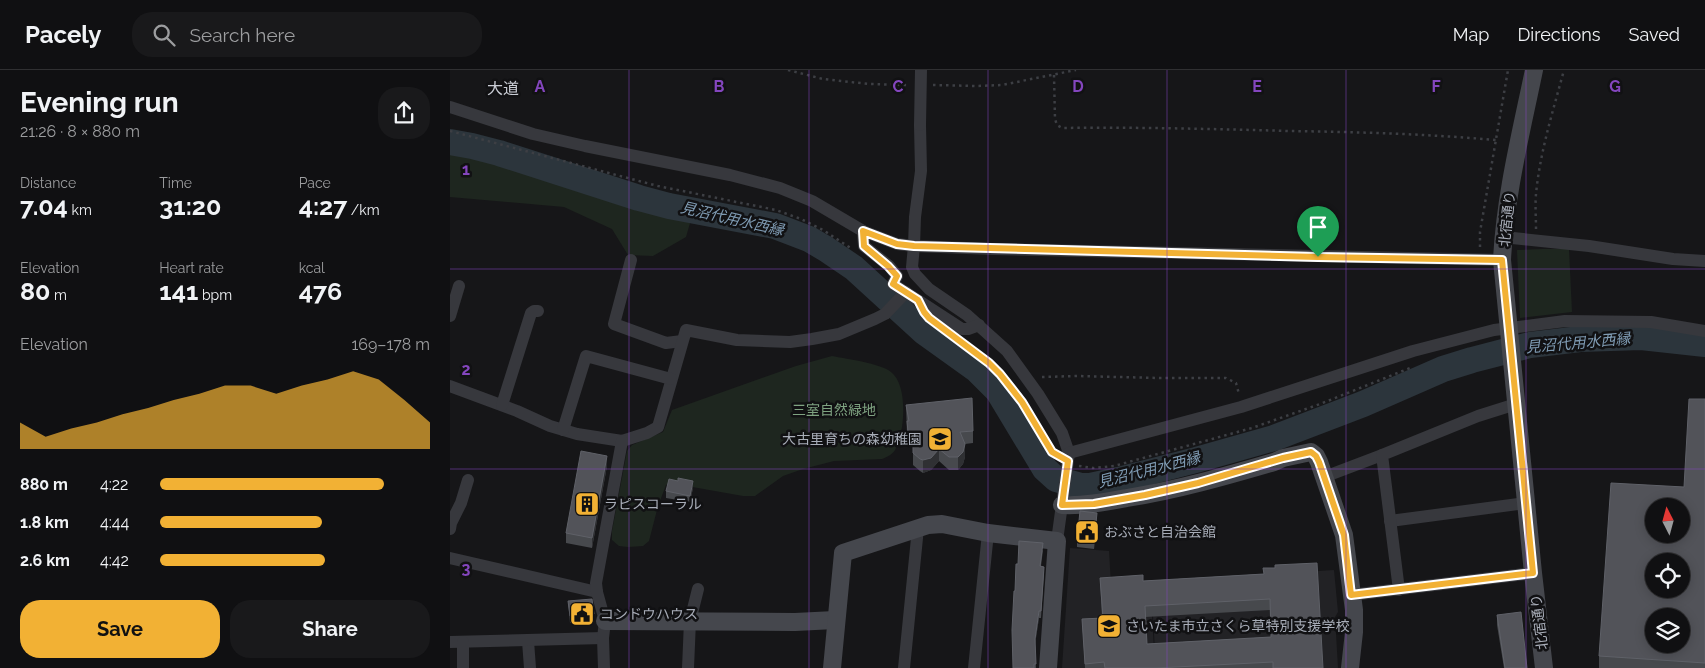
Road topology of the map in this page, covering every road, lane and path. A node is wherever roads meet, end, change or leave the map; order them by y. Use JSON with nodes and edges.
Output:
{"nodes":[{"id":1,"x":920,"y":70,"type":"edge"},
{"id":2,"x":1508,"y":70,"type":"edge"},
{"id":3,"x":1534,"y":70,"type":"edge"},
{"id":4,"x":1564,"y":70,"type":"edge"},
{"id":5,"x":1054,"y":75,"type":"dead end"},
{"id":6,"x":450,"y":107,"type":"edge"},
{"id":7,"x":450,"y":131,"type":"edge"},
{"id":8,"x":1496,"y":140,"type":"junction"},
{"id":9,"x":863,"y":231,"type":"junction"},
{"id":10,"x":1503,"y":238,"type":"junction"},
{"id":11,"x":1536,"y":240,"type":"junction"},
{"id":12,"x":914,"y":246,"type":"junction"},
{"id":13,"x":1480,"y":248,"type":"dead end"},
{"id":14,"x":858,"y":255,"type":"dead end"},
{"id":15,"x":630,"y":260,"type":"dead end"},
{"id":16,"x":1502,"y":260,"type":"junction"},
{"id":17,"x":1705,"y":260,"type":"edge"},
{"id":18,"x":459,"y":286,"type":"dead end"},
{"id":19,"x":906,"y":292,"type":"junction"},
{"id":20,"x":538,"y":311,"type":"dead end"},
{"id":21,"x":450,"y":316,"type":"edge"},
{"id":22,"x":979,"y":325,"type":"junction"},
{"id":23,"x":1705,"y":331,"type":"edge"},
{"id":24,"x":1510,"y":332,"type":"junction"},
{"id":25,"x":682,"y":341,"type":"junction"},
{"id":26,"x":959,"y":341,"type":"dead end"},
{"id":27,"x":1412,"y":367,"type":"dead end"},
{"id":28,"x":671,"y":379,"type":"junction"},
{"id":29,"x":1029,"y":382,"type":"junction"},
{"id":30,"x":450,"y":386,"type":"edge"},
{"id":31,"x":1516,"y":404,"type":"junction"},
{"id":32,"x":502,"y":405,"type":"junction"},
{"id":33,"x":1241,"y":407,"type":"junction"},
{"id":34,"x":563,"y":430,"type":"junction"},
{"id":35,"x":622,"y":441,"type":"junction"},
{"id":36,"x":1382,"y":455,"type":"junction"},
{"id":37,"x":1068,"y":460,"type":"junction"},
{"id":38,"x":1324,"y":477,"type":"junction"},
{"id":39,"x":468,"y":480,"type":"dead end"},
{"id":40,"x":1062,"y":501,"type":"junction"},
{"id":41,"x":1526,"y":503,"type":"junction"},
{"id":42,"x":1390,"y":521,"type":"junction"},
{"id":43,"x":918,"y":528,"type":"junction"},
{"id":44,"x":450,"y":529,"type":"edge"},
{"id":45,"x":988,"y":533,"type":"junction"},
{"id":46,"x":1058,"y":541,"type":"junction"},
{"id":47,"x":450,"y":558,"type":"edge"},
{"id":48,"x":1533,"y":573,"type":"junction"},
{"id":49,"x":698,"y":589,"type":"dead end"},
{"id":50,"x":1399,"y":590,"type":"junction"},
{"id":51,"x":597,"y":592,"type":"junction"},
{"id":52,"x":1351,"y":595,"type":"junction"},
{"id":53,"x":835,"y":620,"type":"junction"},
{"id":54,"x":690,"y":621,"type":"junction"},
{"id":55,"x":604,"y":630,"type":"junction"},
{"id":56,"x":528,"y":641,"type":"junction"},
{"id":57,"x":456,"y":642,"type":"edge"},
{"id":58,"x":463,"y":668,"type":"edge"},
{"id":59,"x":530,"y":668,"type":"edge"},
{"id":60,"x":604,"y":668,"type":"edge"},
{"id":61,"x":688,"y":668,"type":"edge"},
{"id":62,"x":832,"y":668,"type":"edge"},
{"id":63,"x":904,"y":668,"type":"edge"},
{"id":64,"x":974,"y":668,"type":"edge"},
{"id":65,"x":1048,"y":668,"type":"edge"},
{"id":66,"x":1350,"y":668,"type":"edge"},
{"id":67,"x":1544,"y":668,"type":"edge"}],
"edges":[{"from":1,"to":12,"type":"street","bridge":true},
{"from":2,"to":8,"type":"path"},
{"from":3,"to":10,"type":"street","name":"北宿通り"},
{"from":4,"to":11,"type":"path"},
{"from":5,"to":8,"type":"path"},
{"from":6,"to":9,"type":"street"},
{"from":7,"to":14,"type":"path"},
{"from":8,"to":13,"type":"path"},
{"from":9,"to":12,"type":"street"},
{"from":9,"to":19,"type":"street"},
{"from":10,"to":11,"type":"street"},
{"from":10,"to":16,"type":"street","name":"北宿通り"},
{"from":11,"to":17,"type":"street"},
{"from":12,"to":16,"type":"street"},
{"from":12,"to":22,"type":"street"},
{"from":15,"to":25,"type":"street"},
{"from":16,"to":24,"type":"street","name":"北宿通り"},
{"from":18,"to":21,"type":"street"},
{"from":19,"to":22,"type":"street"},
{"from":19,"to":25,"type":"street"},
{"from":20,"to":32,"type":"street"},
{"from":22,"to":29,"type":"street"},
{"from":23,"to":24,"type":"street"},
{"from":24,"to":31,"type":"street","name":"北宿通り"},
{"from":24,"to":33,"type":"street"},
{"from":25,"to":28,"type":"street"},
{"from":26,"to":37,"type":"path"},
{"from":27,"to":37,"type":"path"},
{"from":28,"to":34,"type":"street"},
{"from":28,"to":35,"type":"street"},
{"from":29,"to":33,"type":"path"},
{"from":29,"to":37,"type":"street"},
{"from":30,"to":32,"type":"street"},
{"from":31,"to":36,"type":"street"},
{"from":31,"to":41,"type":"street","name":"北宿通り"},
{"from":32,"to":34,"type":"street"},
{"from":33,"to":37,"type":"street"},
{"from":34,"to":35,"type":"street"},
{"from":35,"to":51,"type":"street"},
{"from":36,"to":38,"type":"street"},
{"from":36,"to":42,"type":"street"},
{"from":37,"to":40,"type":"street"},
{"from":38,"to":40,"type":"street"},
{"from":38,"to":52,"type":"street"},
{"from":39,"to":44,"type":"street"},
{"from":40,"to":46,"type":"street"},
{"from":41,"to":42,"type":"street"},
{"from":41,"to":48,"type":"street","name":"北宿通り"},
{"from":42,"to":50,"type":"street"},
{"from":43,"to":45,"type":"street"},
{"from":43,"to":53,"type":"street"},
{"from":43,"to":63,"type":"street"},
{"from":45,"to":46,"type":"street"},
{"from":45,"to":64,"type":"street"},
{"from":46,"to":65,"type":"street"},
{"from":47,"to":51,"type":"street"},
{"from":48,"to":50,"type":"street"},
{"from":48,"to":67,"type":"street","name":"北宿通り"},
{"from":49,"to":54,"type":"street"},
{"from":50,"to":52,"type":"street"},
{"from":51,"to":55,"type":"street"},
{"from":52,"to":66,"type":"street"},
{"from":53,"to":54,"type":"street"},
{"from":53,"to":62,"type":"street"},
{"from":54,"to":55,"type":"street"},
{"from":54,"to":61,"type":"street"},
{"from":55,"to":56,"type":"street"},
{"from":55,"to":60,"type":"street"},
{"from":56,"to":57,"type":"street"},
{"from":56,"to":59,"type":"street"},
{"from":57,"to":58,"type":"street"}]}
